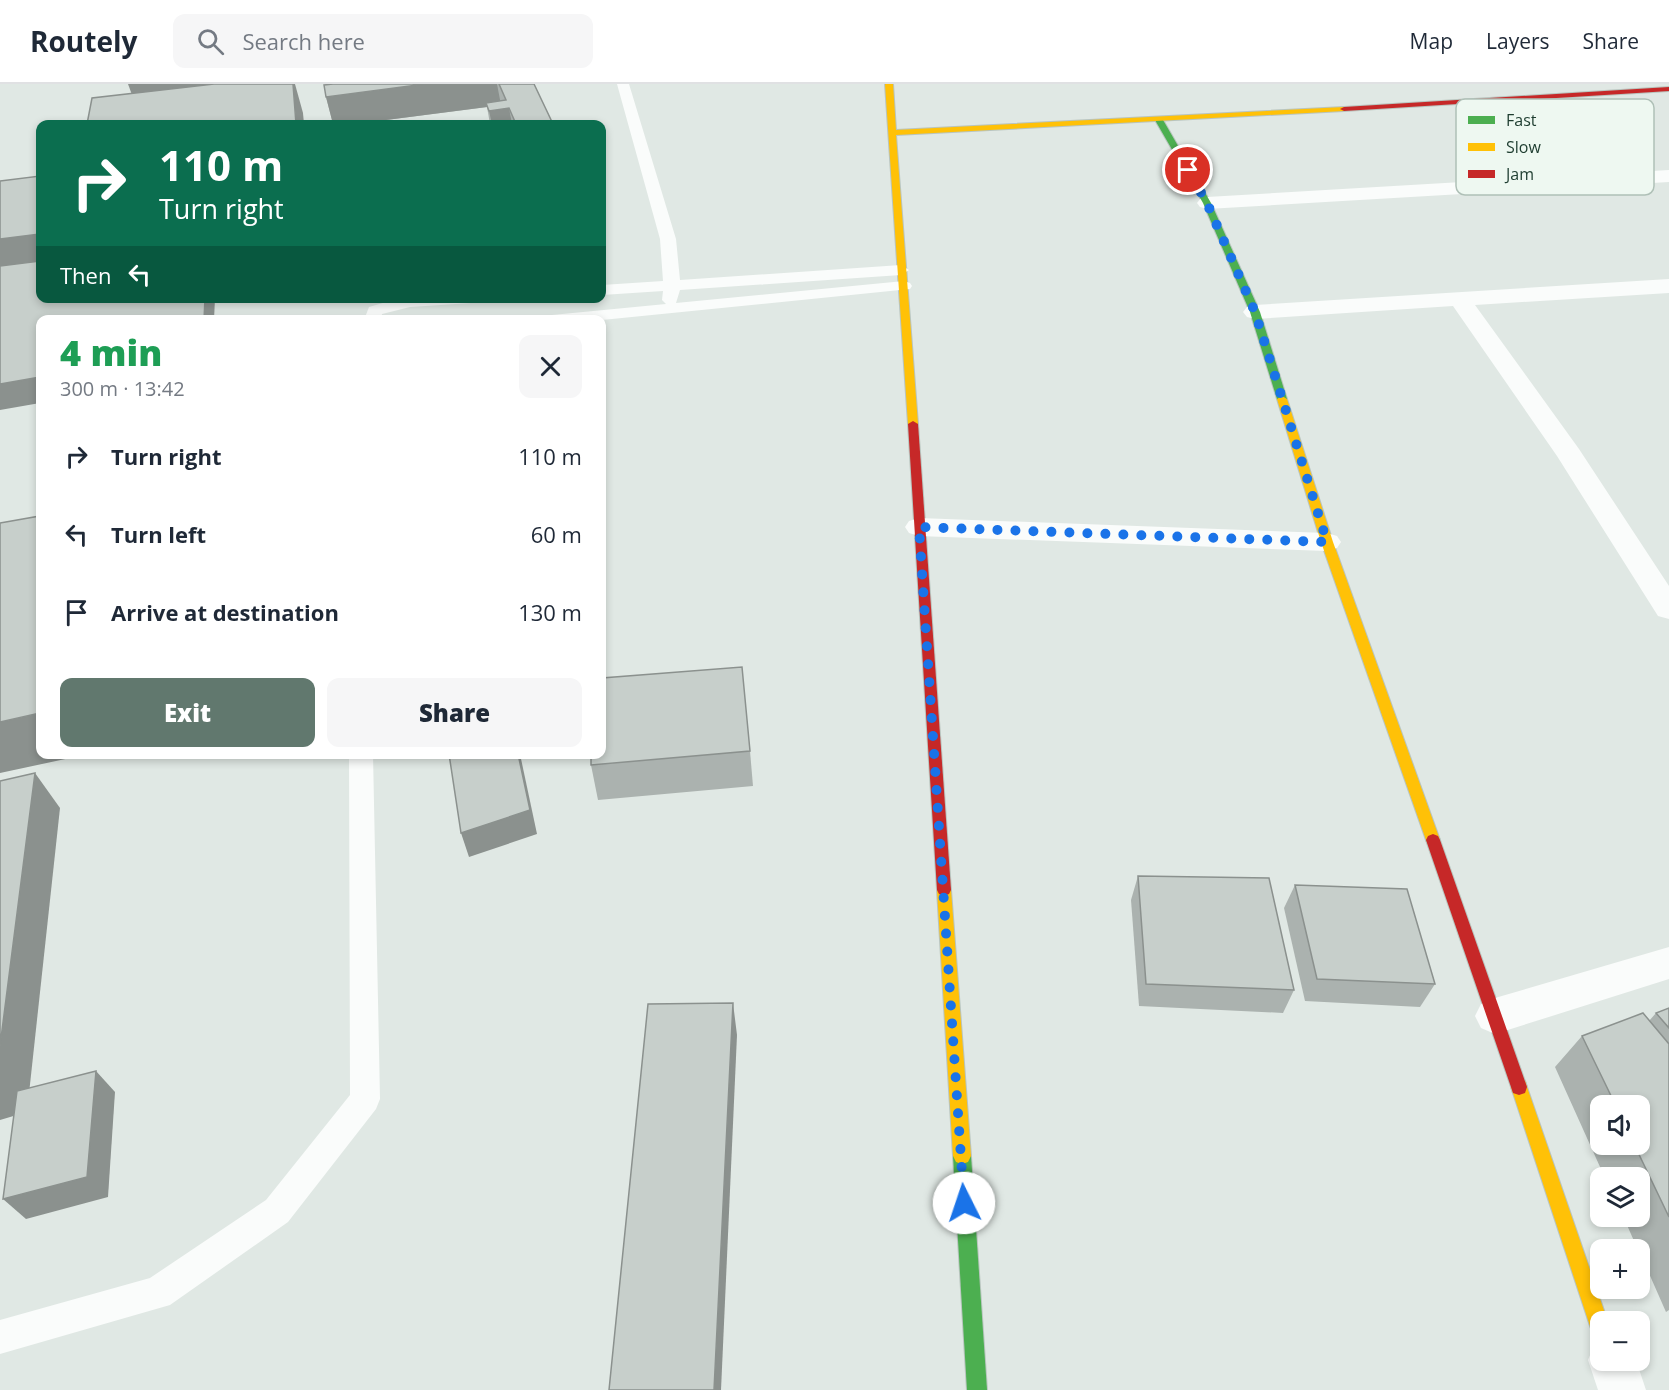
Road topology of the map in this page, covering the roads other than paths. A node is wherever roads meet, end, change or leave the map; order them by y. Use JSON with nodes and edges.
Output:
{"nodes":[{"id":1,"x":623,"y":84,"type":"edge"},
{"id":2,"x":889,"y":84,"type":"edge"},
{"id":3,"x":1669,"y":89,"type":"edge"},
{"id":4,"x":1504,"y":99,"type":"edge"},
{"id":5,"x":1456,"y":102,"type":"edge"},
{"id":6,"x":1159,"y":120,"type":"junction"},
{"id":7,"x":892,"y":134,"type":"junction"},
{"id":8,"x":1669,"y":176,"type":"edge"},
{"id":9,"x":1654,"y":177,"type":"edge"},
{"id":10,"x":1456,"y":188,"type":"edge"},
{"id":11,"x":1207,"y":203,"type":"junction"},
{"id":12,"x":904,"y":278,"type":"junction"},
{"id":13,"x":672,"y":286,"type":"junction"},
{"id":14,"x":1669,"y":286,"type":"edge"},
{"id":15,"x":606,"y":290,"type":"edge"},
{"id":16,"x":1460,"y":299,"type":"junction"},
{"id":17,"x":408,"y":303,"type":"edge"},
{"id":18,"x":670,"y":307,"type":"junction"},
{"id":19,"x":1255,"y":312,"type":"junction"},
{"id":20,"x":374,"y":315,"type":"edge"},
{"id":21,"x":597,"y":315,"type":"edge"},
{"id":22,"x":919,"y":527,"type":"junction"},
{"id":23,"x":1327,"y":542,"type":"junction"},
{"id":24,"x":1669,"y":609,"type":"edge"},
{"id":25,"x":361,"y":759,"type":"edge"},
{"id":26,"x":1669,"y":963,"type":"edge"},
{"id":27,"x":1495,"y":1016,"type":"junction"},
{"id":28,"x":1595,"y":1311,"type":"edge"},
{"id":29,"x":0,"y":1336,"type":"edge"},
{"id":30,"x":1616,"y":1371,"type":"edge"},
{"id":31,"x":976,"y":1390,"type":"edge"},
{"id":32,"x":1622,"y":1390,"type":"edge"}],
"edges":[{"from":1,"to":13,"type":"lane"},
{"from":2,"to":7,"type":"street"},
{"from":3,"to":4,"type":"street"},
{"from":5,"to":6,"type":"street"},
{"from":6,"to":7,"type":"street"},
{"from":6,"to":11,"type":"street"},
{"from":7,"to":12,"type":"street"},
{"from":8,"to":9,"type":"street"},
{"from":10,"to":11,"type":"street"},
{"from":11,"to":19,"type":"street"},
{"from":12,"to":13,"type":"lane"},
{"from":12,"to":18,"type":"lane"},
{"from":12,"to":22,"type":"street"},
{"from":13,"to":15,"type":"lane"},
{"from":13,"to":18,"type":"lane"},
{"from":14,"to":16,"type":"street"},
{"from":16,"to":19,"type":"street"},
{"from":16,"to":24,"type":"street"},
{"from":17,"to":20,"type":"lane"},
{"from":18,"to":21,"type":"lane"},
{"from":19,"to":23,"type":"street"},
{"from":22,"to":23,"type":"street"},
{"from":22,"to":31,"type":"street"},
{"from":23,"to":27,"type":"street"},
{"from":25,"to":29,"type":"lane"},
{"from":26,"to":27,"type":"street"},
{"from":27,"to":28,"type":"street"},
{"from":30,"to":32,"type":"street"}]}
